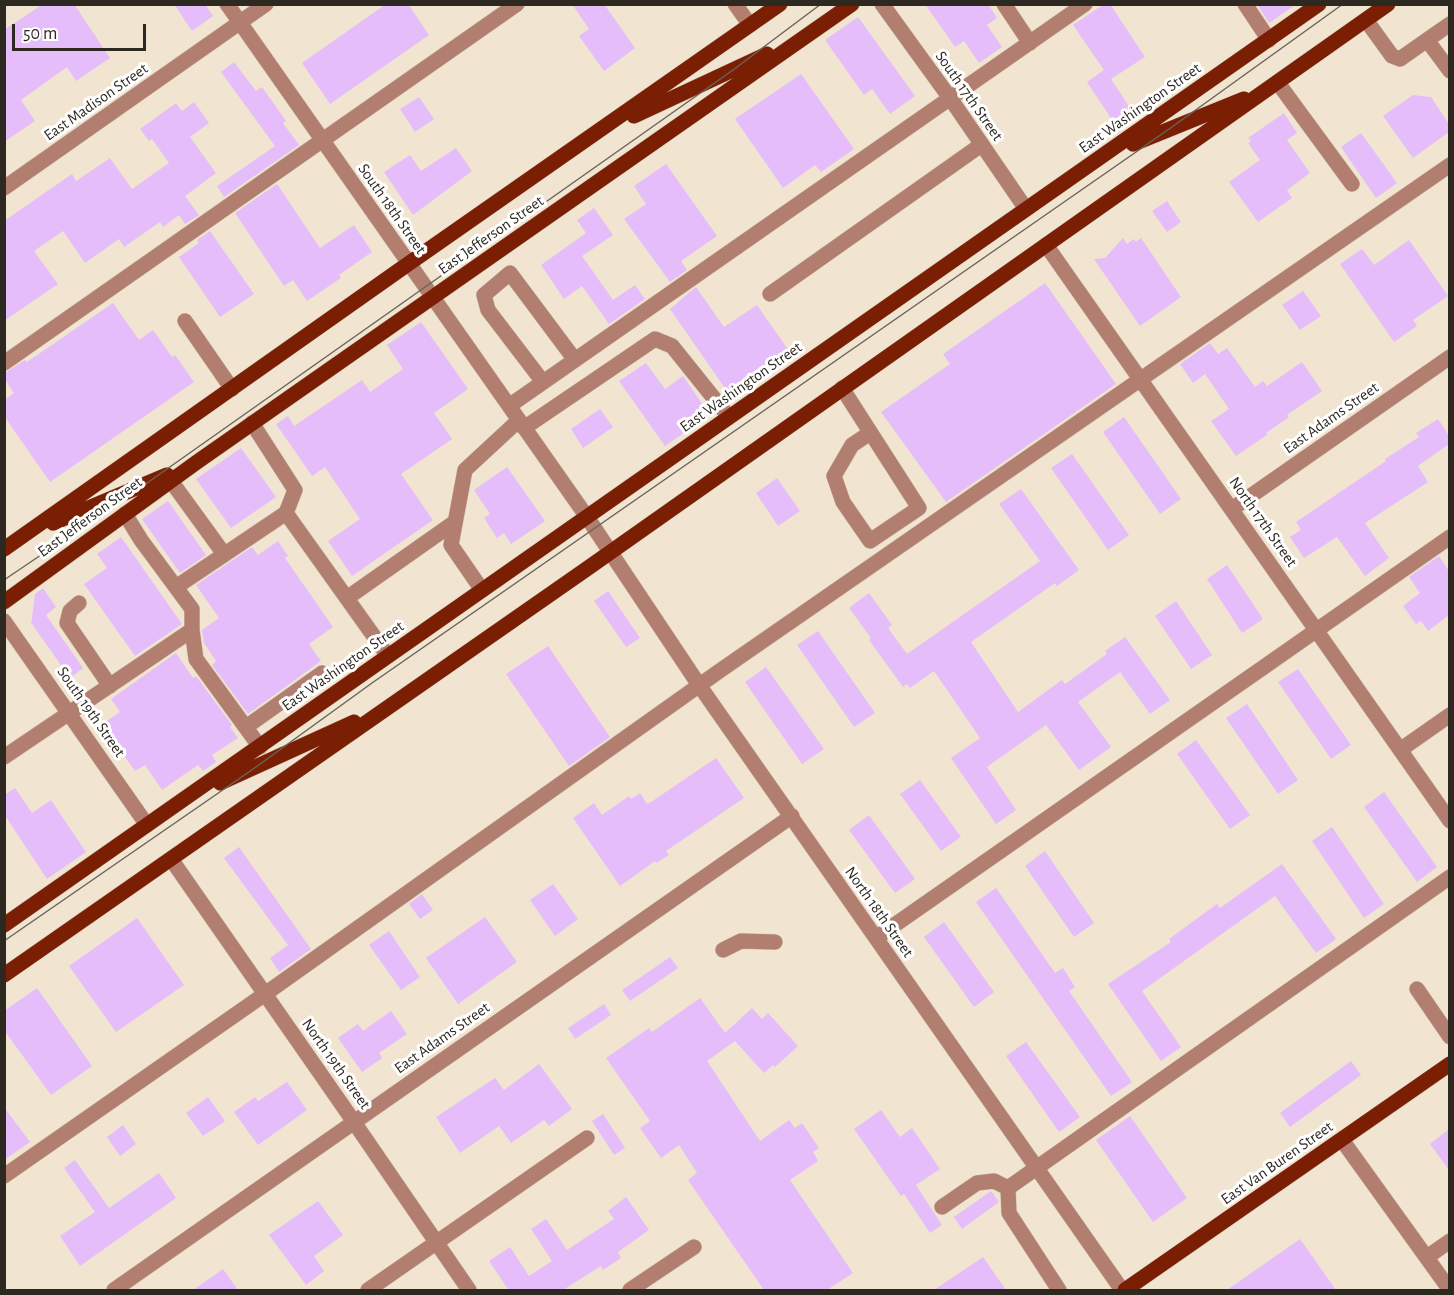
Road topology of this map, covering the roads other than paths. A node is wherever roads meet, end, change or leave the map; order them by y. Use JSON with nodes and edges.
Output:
{"nodes":[{"id":1,"x":226,"y":4,"type":"edge"},
{"id":2,"x":266,"y":4,"type":"edge"},
{"id":3,"x":517,"y":4,"type":"edge"},
{"id":4,"x":735,"y":4,"type":"edge"},
{"id":5,"x":780,"y":4,"type":"edge"},
{"id":6,"x":852,"y":4,"type":"edge"},
{"id":7,"x":882,"y":4,"type":"edge"},
{"id":8,"x":1004,"y":4,"type":"edge"},
{"id":9,"x":1085,"y":4,"type":"edge"},
{"id":10,"x":1245,"y":4,"type":"edge"},
{"id":11,"x":1320,"y":4,"type":"edge"},
{"id":12,"x":1388,"y":4,"type":"edge"},
{"id":13,"x":1366,"y":20,"type":"junction"},
{"id":14,"x":240,"y":23,"type":"junction"},
{"id":15,"x":1449,"y":24,"type":"edge"},
{"id":16,"x":750,"y":26,"type":"junction"},
{"id":17,"x":805,"y":36,"type":"junction"},
{"id":18,"x":1269,"y":40,"type":"junction"},
{"id":19,"x":1427,"y":40,"type":"junction"},
{"id":20,"x":1030,"y":43,"type":"junction"},
{"id":21,"x":1449,"y":71,"type":"edge"},
{"id":22,"x":1274,"y":86,"type":"junction"},
{"id":23,"x":950,"y":98,"type":"junction"},
{"id":24,"x":600,"y":131,"type":"junction"},
{"id":25,"x":322,"y":141,"type":"junction"},
{"id":26,"x":981,"y":145,"type":"junction"},
{"id":27,"x":1095,"y":161,"type":"junction"},
{"id":28,"x":1449,"y":165,"type":"edge"},
{"id":29,"x":1352,"y":184,"type":"dead end"},
{"id":30,"x":4,"y":188,"type":"edge"},
{"id":31,"x":1026,"y":209,"type":"junction"},
{"id":32,"x":1046,"y":245,"type":"junction"},
{"id":33,"x":487,"y":260,"type":"junction"},
{"id":34,"x":408,"y":264,"type":"junction"},
{"id":35,"x":503,"y":279,"type":"junction"},
{"id":36,"x":770,"y":294,"type":"dead end"},
{"id":37,"x":433,"y":298,"type":"junction"},
{"id":38,"x":185,"y":321,"type":"dead end"},
{"id":39,"x":1449,"y":357,"type":"edge"},
{"id":40,"x":575,"y":360,"type":"junction"},
{"id":41,"x":4,"y":363,"type":"edge"},
{"id":42,"x":1142,"y":380,"type":"junction"},
{"id":43,"x":543,"y":382,"type":"junction"},
{"id":44,"x":842,"y":388,"type":"junction"},
{"id":45,"x":232,"y":389,"type":"junction"},
{"id":46,"x":509,"y":406,"type":"junction"},
{"id":47,"x":729,"y":417,"type":"junction"},
{"id":48,"x":252,"y":423,"type":"junction"},
{"id":49,"x":522,"y":424,"type":"junction"},
{"id":50,"x":870,"y":433,"type":"junction"},
{"id":51,"x":197,"y":462,"type":"junction"},
{"id":52,"x":171,"y":481,"type":"junction"},
{"id":53,"x":1232,"y":509,"type":"junction"},
{"id":54,"x":286,"y":513,"type":"junction"},
{"id":55,"x":125,"y":514,"type":"junction"},
{"id":56,"x":587,"y":517,"type":"junction"},
{"id":57,"x":455,"y":522,"type":"junction"},
{"id":58,"x":29,"y":532,"type":"junction"},
{"id":59,"x":1449,"y":537,"type":"edge"},
{"id":60,"x":4,"y":549,"type":"edge"},
{"id":61,"x":610,"y":551,"type":"junction"},
{"id":62,"x":224,"y":554,"type":"junction"},
{"id":63,"x":176,"y":587,"type":"junction"},
{"id":64,"x":482,"y":590,"type":"junction"},
{"id":65,"x":347,"y":598,"type":"junction"},
{"id":66,"x":4,"y":602,"type":"edge"},
{"id":67,"x":79,"y":603,"type":"dead end"},
{"id":68,"x":4,"y":621,"type":"edge"},
{"id":69,"x":1317,"y":629,"type":"junction"},
{"id":70,"x":192,"y":630,"type":"junction"},
{"id":71,"x":388,"y":656,"type":"junction"},
{"id":72,"x":322,"y":673,"type":"dead end"},
{"id":73,"x":110,"y":686,"type":"junction"},
{"id":74,"x":699,"y":686,"type":"junction"},
{"id":75,"x":389,"y":706,"type":"junction"},
{"id":76,"x":69,"y":712,"type":"junction"},
{"id":77,"x":1449,"y":715,"type":"edge"},
{"id":78,"x":246,"y":727,"type":"junction"},
{"id":79,"x":260,"y":747,"type":"junction"},
{"id":80,"x":1400,"y":750,"type":"junction"},
{"id":81,"x":4,"y":757,"type":"edge"},
{"id":82,"x":184,"y":799,"type":"junction"},
{"id":83,"x":792,"y":816,"type":"junction"},
{"id":84,"x":1449,"y":821,"type":"edge"},
{"id":85,"x":147,"y":825,"type":"junction"},
{"id":86,"x":171,"y":859,"type":"junction"},
{"id":87,"x":1449,"y":877,"type":"edge"},
{"id":88,"x":4,"y":925,"type":"edge"},
{"id":89,"x":876,"y":938,"type":"junction"},
{"id":90,"x":775,"y":942,"type":"dead end"},
{"id":91,"x":723,"y":950,"type":"dead end"},
{"id":92,"x":4,"y":975,"type":"edge"},
{"id":93,"x":1417,"y":988,"type":"dead end"},
{"id":94,"x":265,"y":994,"type":"junction"},
{"id":95,"x":1449,"y":1037,"type":"edge"},
{"id":96,"x":1449,"y":1064,"type":"edge"},
{"id":97,"x":354,"y":1122,"type":"junction"},
{"id":98,"x":587,"y":1138,"type":"dead end"},
{"id":99,"x":1342,"y":1140,"type":"junction"},
{"id":100,"x":1036,"y":1168,"type":"junction"},
{"id":101,"x":4,"y":1176,"type":"edge"},
{"id":102,"x":1008,"y":1188,"type":"junction"},
{"id":103,"x":942,"y":1207,"type":"dead end"},
{"id":104,"x":1449,"y":1241,"type":"edge"},
{"id":105,"x":435,"y":1243,"type":"junction"},
{"id":106,"x":694,"y":1247,"type":"dead end"},
{"id":107,"x":1427,"y":1257,"type":"junction"},
{"id":108,"x":114,"y":1290,"type":"edge"},
{"id":109,"x":368,"y":1290,"type":"edge"},
{"id":110,"x":469,"y":1290,"type":"edge"},
{"id":111,"x":630,"y":1290,"type":"edge"},
{"id":112,"x":1059,"y":1290,"type":"edge"},
{"id":113,"x":1123,"y":1290,"type":"edge"},
{"id":114,"x":1449,"y":1290,"type":"edge"}],
"edges":[{"from":1,"to":14,"type":"street","name":"South 18th Street"},
{"from":2,"to":14,"type":"street","name":"East Madison Street"},
{"from":3,"to":25,"type":"street"},
{"from":4,"to":16,"type":"street"},
{"from":5,"to":16,"type":"main road","name":"East Jefferson Street"},
{"from":6,"to":17,"type":"main road","name":"East Jefferson Street"},
{"from":7,"to":23,"type":"street","name":"South 17th Street"},
{"from":8,"to":20,"type":"street"},
{"from":9,"to":20,"type":"street"},
{"from":10,"to":18,"type":"street"},
{"from":11,"to":18,"type":"main road","name":"East Washington Street"},
{"from":12,"to":13,"type":"main road","name":"East Washington Street"},
{"from":13,"to":19,"type":"street"},
{"from":13,"to":22,"type":"main road","name":"East Washington Street"},
{"from":14,"to":25,"type":"street","name":"South 18th Street"},
{"from":14,"to":30,"type":"street","name":"East Madison Street"},
{"from":15,"to":19,"type":"street"},
{"from":16,"to":24,"type":"main road","name":"East Jefferson Street"},
{"from":17,"to":24,"type":"main road","name":"East Jefferson Street"},
{"from":17,"to":33,"type":"main road","name":"East Jefferson Street"},
{"from":18,"to":27,"type":"main road","name":"East Washington Street"},
{"from":19,"to":21,"type":"street"},
{"from":20,"to":23,"type":"street"},
{"from":22,"to":27,"type":"main road"},
{"from":22,"to":29,"type":"street"},
{"from":22,"to":32,"type":"main road","name":"East Washington Street"},
{"from":23,"to":26,"type":"street","name":"South 17th Street"},
{"from":23,"to":40,"type":"street"},
{"from":24,"to":34,"type":"main road","name":"East Jefferson Street"},
{"from":25,"to":34,"type":"street","name":"South 18th Street"},
{"from":25,"to":41,"type":"street"},
{"from":26,"to":31,"type":"street","name":"South 17th Street"},
{"from":26,"to":36,"type":"street"},
{"from":27,"to":31,"type":"main road","name":"East Washington Street"},
{"from":28,"to":42,"type":"street"},
{"from":31,"to":47,"type":"main road","name":"East Washington Street"},
{"from":32,"to":42,"type":"street","name":"North 17th Street"},
{"from":32,"to":44,"type":"main road","name":"East Washington Street"},
{"from":33,"to":35,"type":"street"},
{"from":33,"to":37,"type":"main road","name":"East Jefferson Street"},
{"from":34,"to":37,"type":"street","name":"South 18th Street"},
{"from":34,"to":45,"type":"main road","name":"East Jefferson Street"},
{"from":35,"to":40,"type":"street"},
{"from":35,"to":43,"type":"street"},
{"from":37,"to":46,"type":"street","name":"South 18th Street"},
{"from":37,"to":48,"type":"main road","name":"East Jefferson Street"},
{"from":38,"to":45,"type":"street"},
{"from":39,"to":53,"type":"street","name":"East Adams Street"},
{"from":40,"to":43,"type":"street"},
{"from":42,"to":53,"type":"street","name":"North 17th Street"},
{"from":42,"to":74,"type":"street"},
{"from":43,"to":46,"type":"street"},
{"from":44,"to":50,"type":"street"},
{"from":44,"to":61,"type":"main road","name":"East Washington Street"},
{"from":45,"to":58,"type":"main road","name":"East Jefferson Street"},
{"from":46,"to":49,"type":"street","name":"South 18th Street"},
{"from":47,"to":49,"type":"street"},
{"from":47,"to":56,"type":"main road","name":"East Washington Street"},
{"from":48,"to":51,"type":"main road","name":"East Jefferson Street"},
{"from":48,"to":54,"type":"street"},
{"from":49,"to":56,"type":"street","name":"South 18th Street"},
{"from":49,"to":57,"type":"street"},
{"from":50,"to":50,"type":"street"},
{"from":51,"to":52,"type":"main road","name":"East Jefferson Street"},
{"from":51,"to":58,"type":"main road","name":"East Jefferson Street"},
{"from":52,"to":55,"type":"main road","name":"East Jefferson Street"},
{"from":52,"to":62,"type":"street"},
{"from":53,"to":69,"type":"street","name":"North 17th Street"},
{"from":54,"to":62,"type":"street"},
{"from":54,"to":65,"type":"street"},
{"from":55,"to":63,"type":"street"},
{"from":55,"to":66,"type":"main road","name":"East Jefferson Street"},
{"from":56,"to":61,"type":"street","name":"South 18th Street"},
{"from":56,"to":64,"type":"main road","name":"East Washington Street"},
{"from":57,"to":64,"type":"street"},
{"from":57,"to":65,"type":"street"},
{"from":58,"to":60,"type":"main road","name":"East Jefferson Street"},
{"from":59,"to":69,"type":"street"},
{"from":61,"to":74,"type":"street","name":"North 18th Street"},
{"from":61,"to":75,"type":"main road","name":"East Washington Street"},
{"from":62,"to":63,"type":"street"},
{"from":63,"to":70,"type":"street"},
{"from":64,"to":71,"type":"main road","name":"East Washington Street"},
{"from":65,"to":71,"type":"street"},
{"from":67,"to":73,"type":"street"},
{"from":68,"to":76,"type":"street","name":"South 19th Street"},
{"from":69,"to":80,"type":"street","name":"North 17th Street"},
{"from":69,"to":89,"type":"street"},
{"from":70,"to":73,"type":"street"},
{"from":70,"to":78,"type":"street"},
{"from":71,"to":79,"type":"main road","name":"East Washington Street"},
{"from":72,"to":78,"type":"street"},
{"from":73,"to":76,"type":"street"},
{"from":74,"to":83,"type":"street","name":"North 18th Street"},
{"from":74,"to":94,"type":"street"},
{"from":75,"to":82,"type":"main road","name":"East Washington Street"},
{"from":75,"to":86,"type":"main road","name":"East Washington Street"},
{"from":76,"to":81,"type":"street"},
{"from":76,"to":85,"type":"street","name":"South 19th Street"},
{"from":77,"to":80,"type":"street"},
{"from":78,"to":79,"type":"street"},
{"from":79,"to":82,"type":"main road","name":"East Washington Street"},
{"from":80,"to":84,"type":"street","name":"North 17th Street"},
{"from":82,"to":85,"type":"main road","name":"East Washington Street"},
{"from":83,"to":89,"type":"street","name":"North 18th Street"},
{"from":83,"to":97,"type":"street","name":"East Adams Street"},
{"from":85,"to":88,"type":"main road","name":"East Washington Street"},
{"from":86,"to":92,"type":"main road","name":"East Washington Street"},
{"from":86,"to":94,"type":"street","name":"North 19th Street"},
{"from":87,"to":100,"type":"street"},
{"from":89,"to":100,"type":"street","name":"North 18th Street"},
{"from":90,"to":91,"type":"street"},
{"from":93,"to":95,"type":"street"},
{"from":94,"to":97,"type":"street","name":"North 19th Street"},
{"from":94,"to":101,"type":"street"},
{"from":96,"to":99,"type":"main road","name":"East Van Buren Street"},
{"from":97,"to":105,"type":"street","name":"North 19th Street"},
{"from":97,"to":108,"type":"street","name":"East Adams Street"},
{"from":98,"to":105,"type":"street"},
{"from":99,"to":107,"type":"street"},
{"from":99,"to":113,"type":"main road","name":"East Van Buren Street"},
{"from":100,"to":102,"type":"street"},
{"from":100,"to":113,"type":"street","name":"North 18th Street"},
{"from":102,"to":103,"type":"street"},
{"from":102,"to":112,"type":"street"},
{"from":104,"to":107,"type":"street"},
{"from":105,"to":109,"type":"street"},
{"from":105,"to":110,"type":"street","name":"North 19th Street"},
{"from":106,"to":111,"type":"street"},
{"from":107,"to":114,"type":"street"}]}
